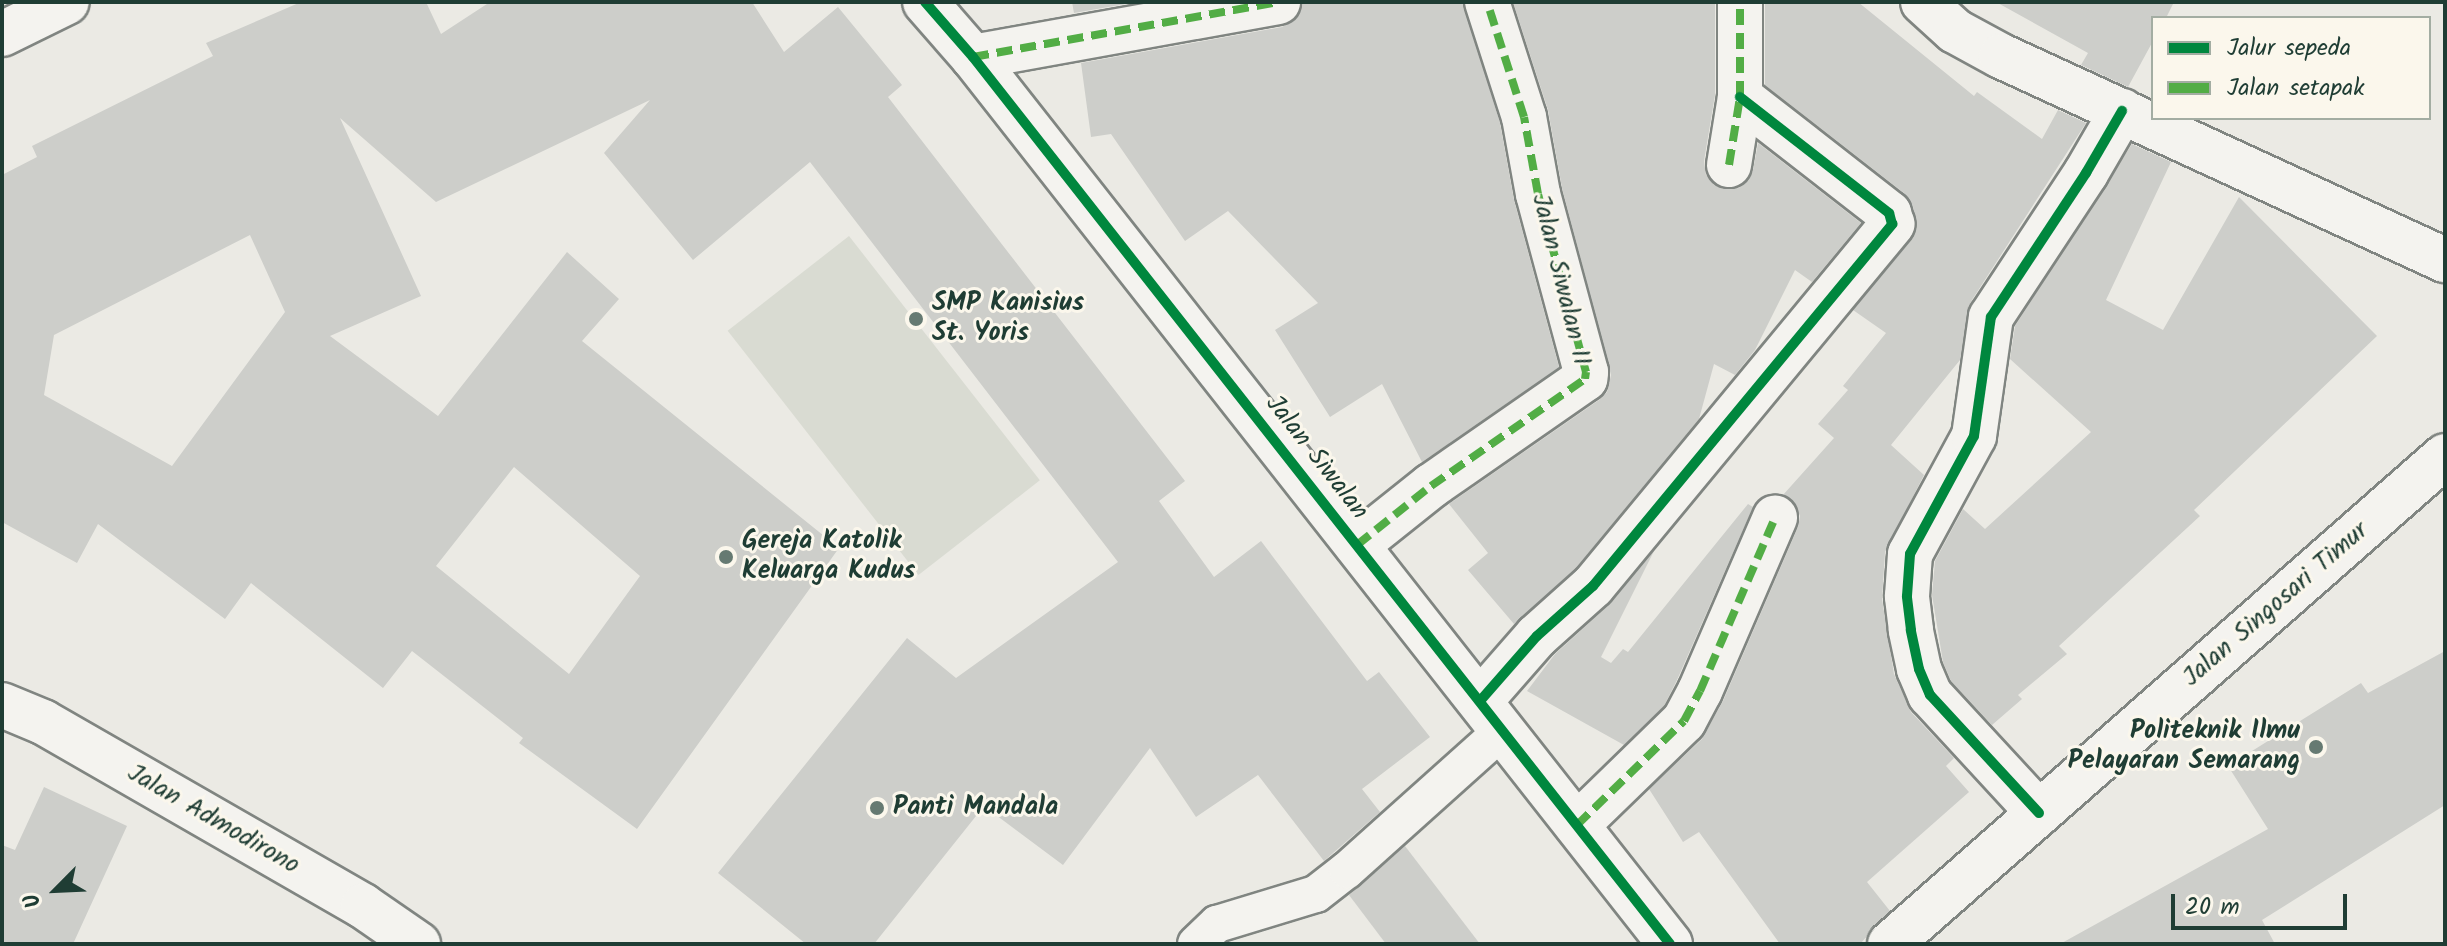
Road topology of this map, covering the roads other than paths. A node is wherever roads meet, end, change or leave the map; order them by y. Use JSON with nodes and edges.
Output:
{"nodes":[{"id":1,"x":67,"y":2,"type":"edge"},
{"id":2,"x":925,"y":2,"type":"edge"},
{"id":3,"x":1278,"y":2,"type":"edge"},
{"id":4,"x":1487,"y":2,"type":"edge"},
{"id":5,"x":1740,"y":2,"type":"edge"},
{"id":6,"x":1923,"y":2,"type":"edge"},
{"id":7,"x":2,"y":34,"type":"edge"},
{"id":8,"x":973,"y":57,"type":"junction"},
{"id":9,"x":1740,"y":97,"type":"junction"},
{"id":10,"x":2122,"y":111,"type":"junction"},
{"id":11,"x":1729,"y":165,"type":"dead end"},
{"id":12,"x":2445,"y":260,"type":"edge"},
{"id":13,"x":2445,"y":456,"type":"edge"},
{"id":14,"x":1775,"y":518,"type":"dead end"},
{"id":15,"x":1357,"y":545,"type":"junction"},
{"id":16,"x":2,"y":705,"type":"edge"},
{"id":17,"x":1491,"y":716,"type":"junction"},
{"id":18,"x":2039,"y":813,"type":"junction"},
{"id":19,"x":1577,"y":825,"type":"junction"},
{"id":20,"x":358,"y":925,"type":"edge"},
{"id":21,"x":418,"y":944,"type":"edge"},
{"id":22,"x":1196,"y":944,"type":"edge"},
{"id":23,"x":1670,"y":944,"type":"edge"},
{"id":24,"x":1890,"y":944,"type":"edge"}],
"edges":[{"from":1,"to":7,"type":"street"},
{"from":2,"to":8,"type":"street","name":"Jalan Siwalan"},
{"from":3,"to":8,"type":"street"},
{"from":4,"to":15,"type":"street","name":"Jalan Siwalan II"},
{"from":5,"to":9,"type":"street"},
{"from":6,"to":10,"type":"street"},
{"from":8,"to":15,"type":"street","name":"Jalan Siwalan"},
{"from":9,"to":11,"type":"street"},
{"from":9,"to":17,"type":"street"},
{"from":10,"to":12,"type":"street"},
{"from":10,"to":18,"type":"street"},
{"from":13,"to":18,"type":"street","name":"Jalan Singosari Timur"},
{"from":14,"to":19,"type":"street"},
{"from":15,"to":17,"type":"street","name":"Jalan Siwalan"},
{"from":16,"to":20,"type":"street","name":"Jalan Admodirono"},
{"from":17,"to":19,"type":"street","name":"Jalan Siwalan"},
{"from":17,"to":22,"type":"lane"},
{"from":18,"to":24,"type":"street","name":"Jalan Singosari Timur"},
{"from":19,"to":23,"type":"street","name":"Jalan Siwalan"},
{"from":20,"to":21,"type":"street","name":"Jalan Admodirono"}]}
